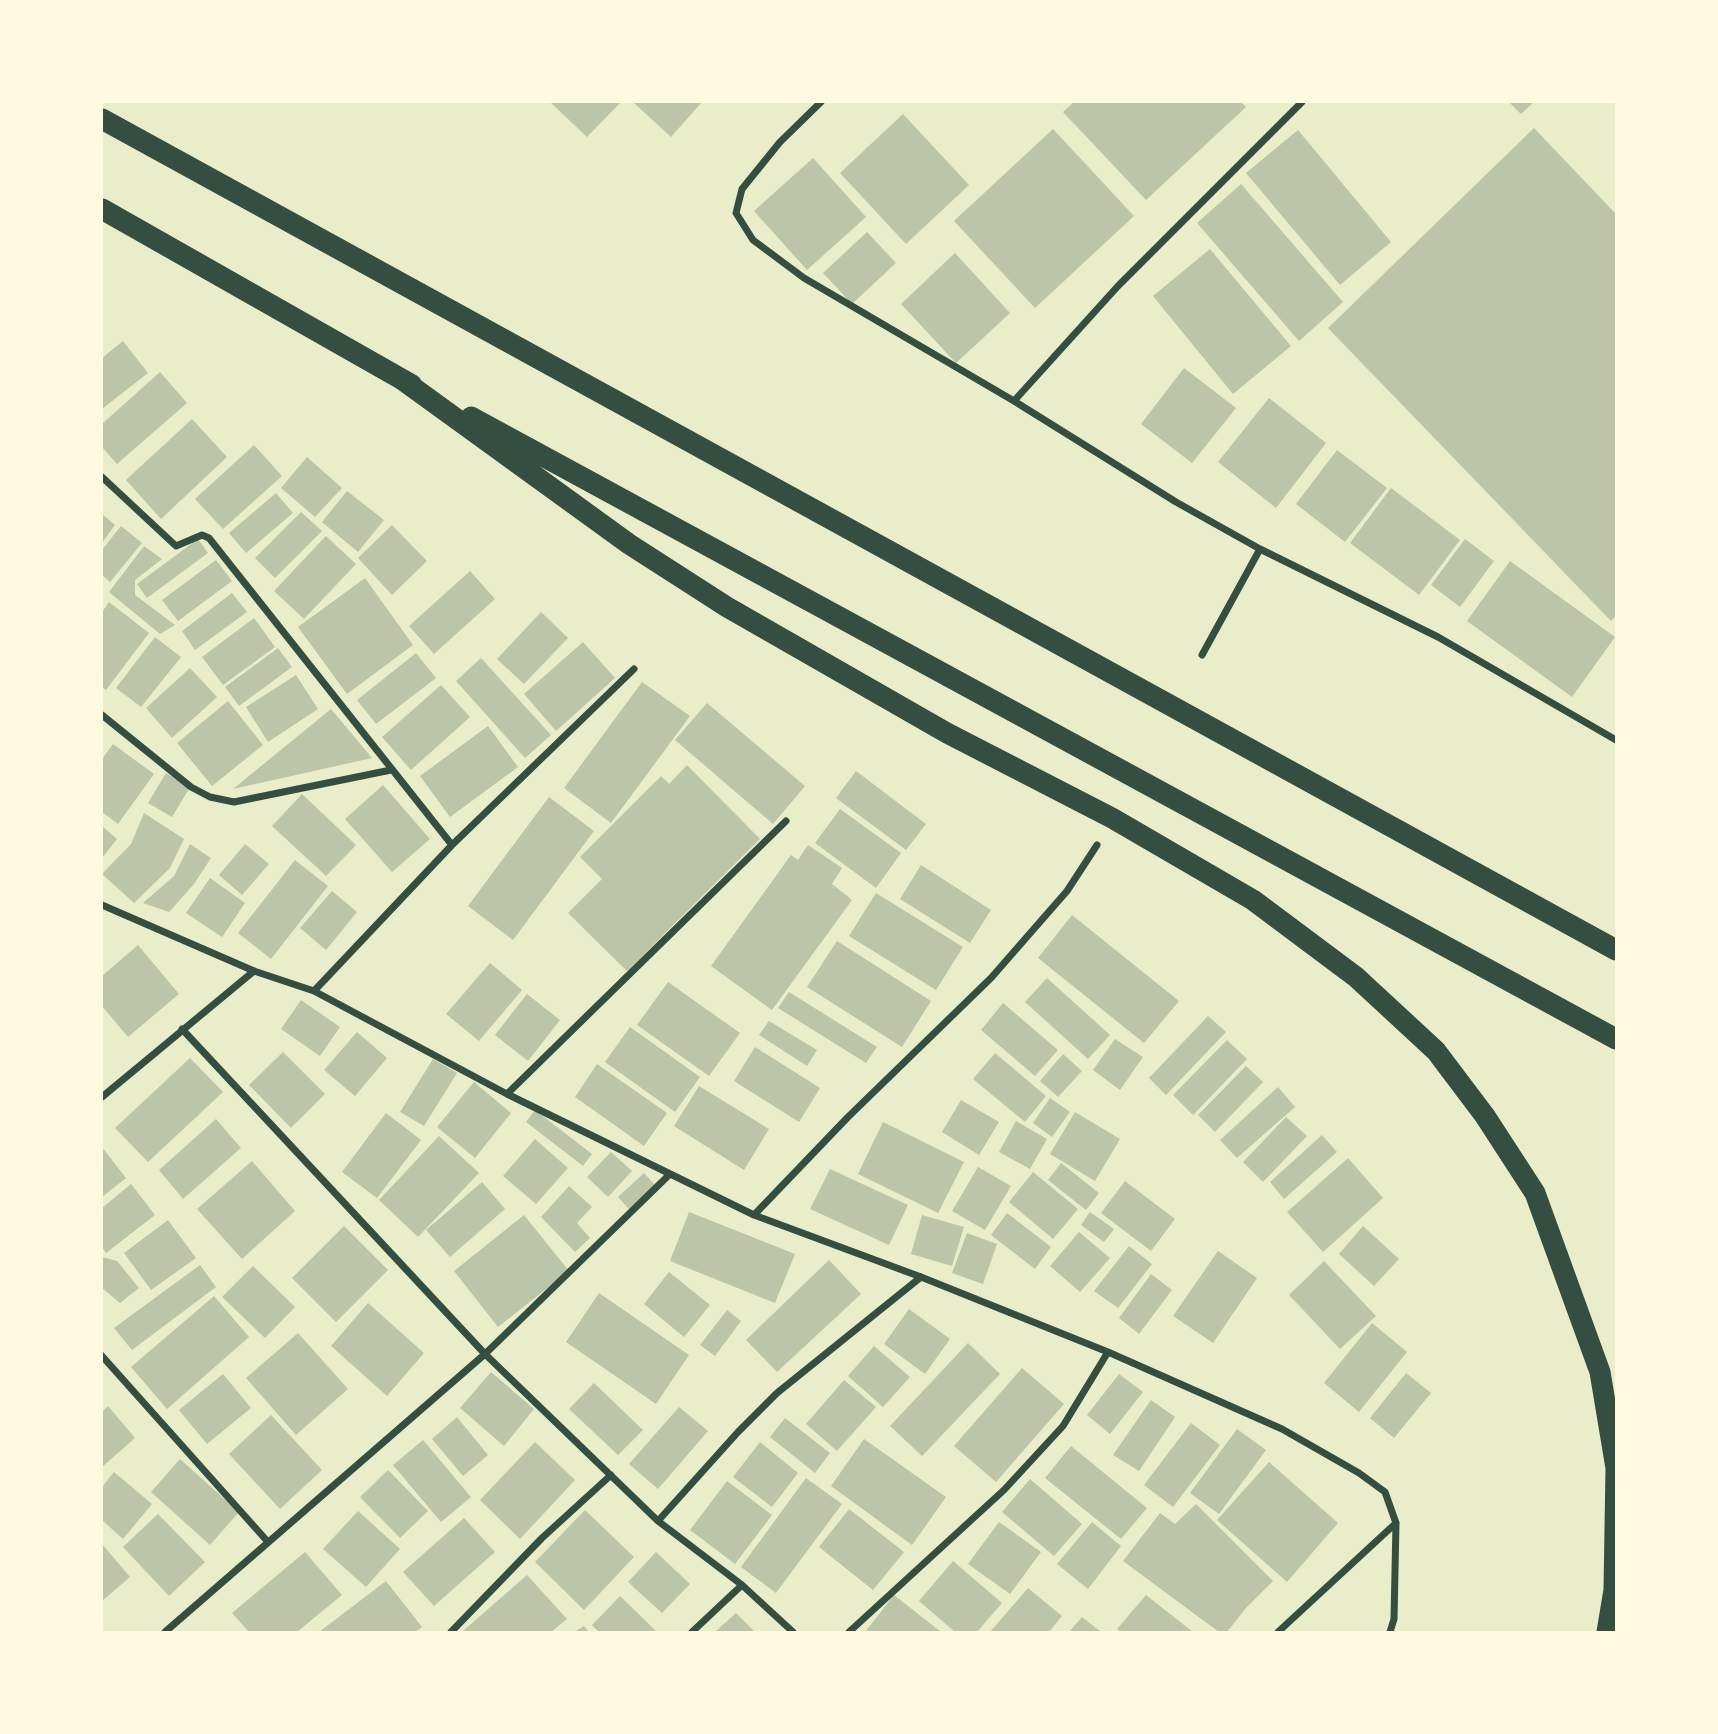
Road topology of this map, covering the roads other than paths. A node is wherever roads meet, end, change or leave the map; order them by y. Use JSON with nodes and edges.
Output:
{"nodes":[{"id":1,"x":821,"y":102,"type":"edge"},
{"id":2,"x":1302,"y":102,"type":"edge"},
{"id":3,"x":102,"y":119,"type":"edge"},
{"id":4,"x":102,"y":209,"type":"edge"},
{"id":5,"x":400,"y":378,"type":"junction"},
{"id":6,"x":1014,"y":401,"type":"junction"},
{"id":7,"x":102,"y":477,"type":"edge"},
{"id":8,"x":1260,"y":549,"type":"junction"},
{"id":9,"x":1202,"y":655,"type":"dead end"},
{"id":10,"x":634,"y":669,"type":"dead end"},
{"id":11,"x":102,"y":715,"type":"edge"},
{"id":12,"x":1616,"y":740,"type":"edge"},
{"id":13,"x":391,"y":770,"type":"junction"},
{"id":14,"x":786,"y":821,"type":"dead end"},
{"id":15,"x":452,"y":845,"type":"junction"},
{"id":16,"x":1097,"y":845,"type":"dead end"},
{"id":17,"x":102,"y":905,"type":"edge"},
{"id":18,"x":1616,"y":950,"type":"edge"},
{"id":19,"x":254,"y":971,"type":"junction"},
{"id":20,"x":313,"y":991,"type":"junction"},
{"id":21,"x":182,"y":1029,"type":"junction"},
{"id":22,"x":1616,"y":1039,"type":"edge"},
{"id":23,"x":507,"y":1094,"type":"junction"},
{"id":24,"x":102,"y":1097,"type":"edge"},
{"id":25,"x":669,"y":1175,"type":"junction"},
{"id":26,"x":754,"y":1215,"type":"junction"},
{"id":27,"x":921,"y":1277,"type":"junction"},
{"id":28,"x":1108,"y":1352,"type":"junction"},
{"id":29,"x":485,"y":1354,"type":"junction"},
{"id":30,"x":102,"y":1356,"type":"edge"},
{"id":31,"x":611,"y":1475,"type":"junction"},
{"id":32,"x":658,"y":1521,"type":"junction"},
{"id":33,"x":1396,"y":1523,"type":"junction"},
{"id":34,"x":268,"y":1542,"type":"junction"},
{"id":35,"x":742,"y":1585,"type":"junction"},
{"id":36,"x":165,"y":1633,"type":"edge"},
{"id":37,"x":452,"y":1633,"type":"edge"},
{"id":38,"x":692,"y":1633,"type":"edge"},
{"id":39,"x":793,"y":1633,"type":"edge"},
{"id":40,"x":849,"y":1633,"type":"edge"},
{"id":41,"x":1278,"y":1633,"type":"edge"},
{"id":42,"x":1390,"y":1633,"type":"edge"},
{"id":43,"x":1607,"y":1633,"type":"edge"}],
"edges":[{"from":1,"to":6,"type":"street"},
{"from":2,"to":6,"type":"street"},
{"from":3,"to":18,"type":"highway"},
{"from":4,"to":5,"type":"highway"},
{"from":5,"to":22,"type":"highway"},
{"from":5,"to":43,"type":"highway"},
{"from":6,"to":8,"type":"street"},
{"from":7,"to":13,"type":"street"},
{"from":8,"to":9,"type":"street"},
{"from":8,"to":12,"type":"street"},
{"from":10,"to":15,"type":"street"},
{"from":11,"to":13,"type":"street"},
{"from":13,"to":15,"type":"street"},
{"from":14,"to":23,"type":"street"},
{"from":15,"to":20,"type":"street"},
{"from":16,"to":26,"type":"street"},
{"from":17,"to":19,"type":"street"},
{"from":19,"to":20,"type":"street"},
{"from":19,"to":21,"type":"street"},
{"from":20,"to":23,"type":"street"},
{"from":21,"to":24,"type":"street"},
{"from":21,"to":29,"type":"street"},
{"from":23,"to":25,"type":"street"},
{"from":25,"to":26,"type":"street"},
{"from":25,"to":29,"type":"street"},
{"from":26,"to":27,"type":"street"},
{"from":27,"to":28,"type":"street"},
{"from":27,"to":32,"type":"street"},
{"from":28,"to":33,"type":"street"},
{"from":28,"to":40,"type":"street"},
{"from":29,"to":31,"type":"street"},
{"from":29,"to":34,"type":"street"},
{"from":30,"to":34,"type":"street"},
{"from":31,"to":32,"type":"street"},
{"from":31,"to":37,"type":"street"},
{"from":32,"to":35,"type":"street"},
{"from":33,"to":41,"type":"street"},
{"from":33,"to":42,"type":"street"},
{"from":34,"to":36,"type":"street"},
{"from":35,"to":38,"type":"street"},
{"from":35,"to":39,"type":"street"}]}
